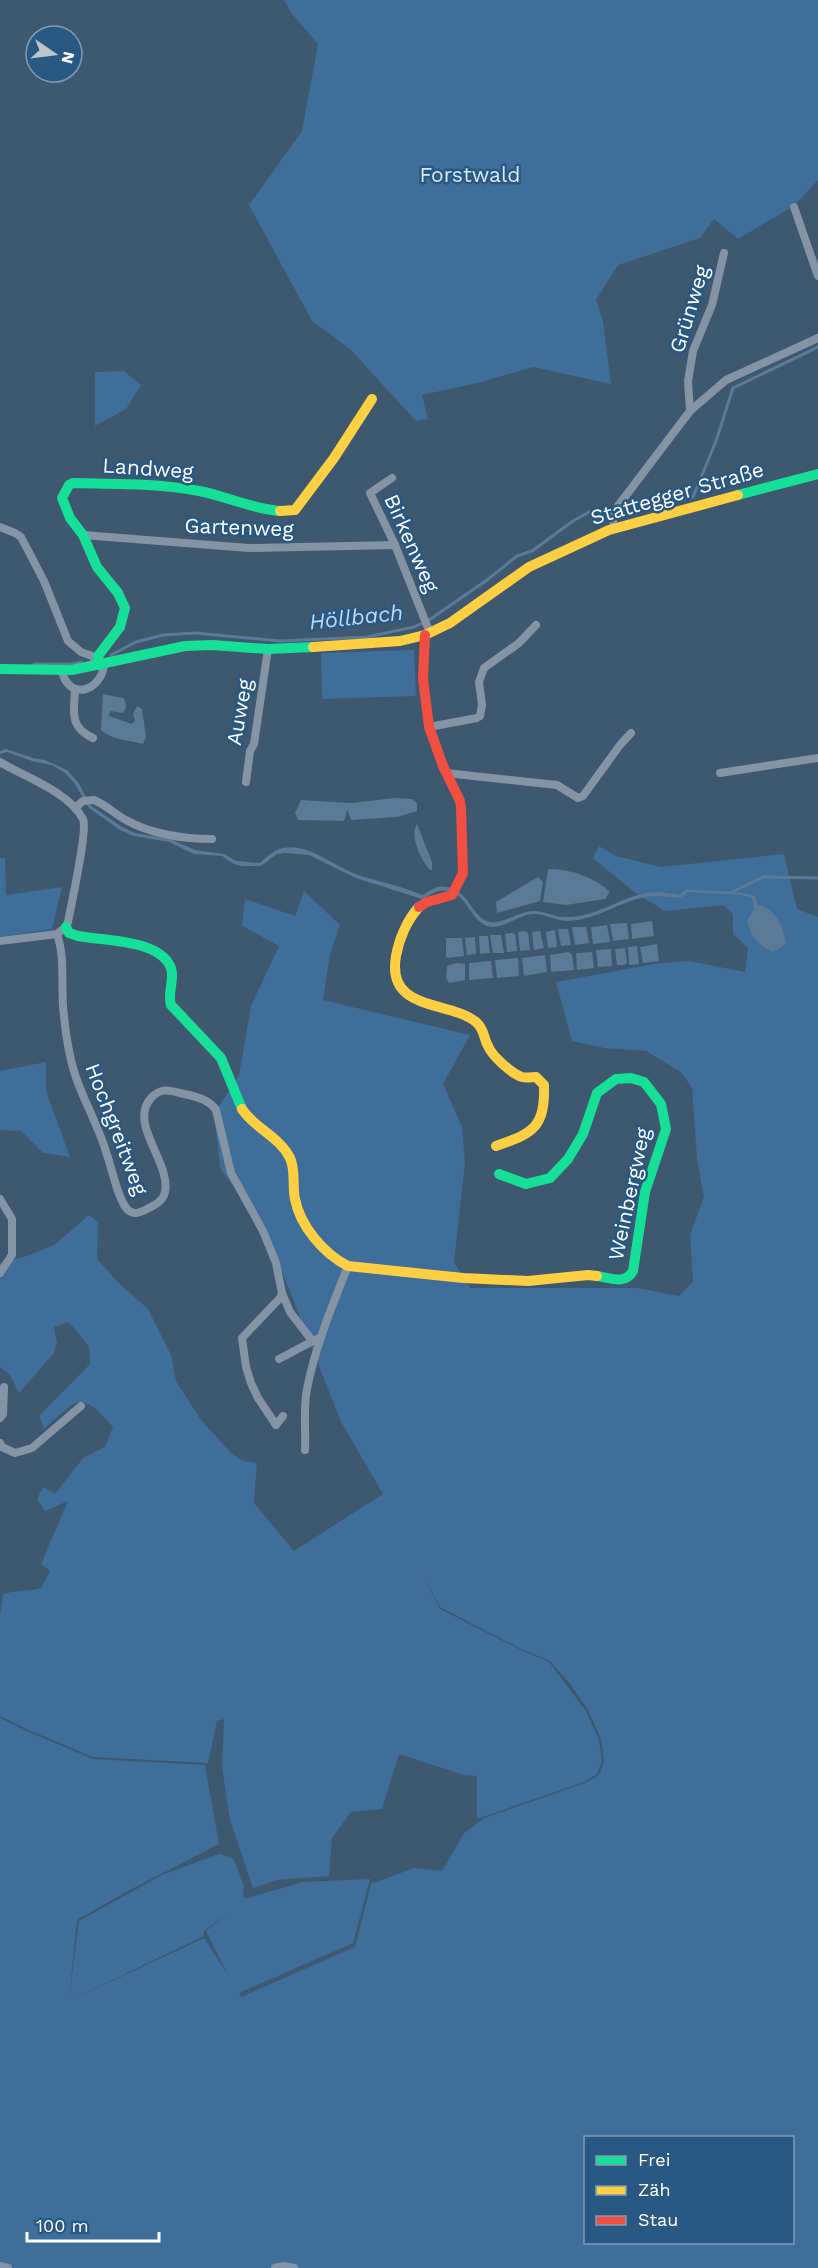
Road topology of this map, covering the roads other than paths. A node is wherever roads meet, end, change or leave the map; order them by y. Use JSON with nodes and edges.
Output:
{"nodes":[{"id":1,"x":794,"y":207,"type":"dead end"},
{"id":2,"x":724,"y":253,"type":"dead end"},
{"id":3,"x":815,"y":253,"type":"edge"},
{"id":4,"x":818,"y":276,"type":"edge"},
{"id":5,"x":818,"y":338,"type":"edge"},
{"id":6,"x":372,"y":399,"type":"dead end"},
{"id":7,"x":690,"y":411,"type":"junction"},
{"id":8,"x":818,"y":474,"type":"edge"},
{"id":9,"x":392,"y":478,"type":"dead end"},
{"id":10,"x":0,"y":527,"type":"edge"},
{"id":11,"x":615,"y":528,"type":"junction"},
{"id":12,"x":83,"y":536,"type":"junction"},
{"id":13,"x":395,"y":545,"type":"junction"},
{"id":14,"x":536,"y":625,"type":"dead end"},
{"id":15,"x":428,"y":634,"type":"junction"},
{"id":16,"x":268,"y":649,"type":"junction"},
{"id":17,"x":102,"y":664,"type":"junction"},
{"id":18,"x":0,"y":669,"type":"edge"},
{"id":19,"x":62,"y":671,"type":"junction"},
{"id":20,"x":75,"y":689,"type":"junction"},
{"id":21,"x":429,"y":727,"type":"junction"},
{"id":22,"x":631,"y":733,"type":"dead end"},
{"id":23,"x":93,"y":738,"type":"dead end"},
{"id":24,"x":818,"y":758,"type":"edge"},
{"id":25,"x":0,"y":762,"type":"edge"},
{"id":26,"x":446,"y":773,"type":"junction"},
{"id":27,"x":720,"y":773,"type":"dead end"},
{"id":28,"x":246,"y":782,"type":"dead end"},
{"id":29,"x":75,"y":808,"type":"junction"},
{"id":30,"x":212,"y":839,"type":"dead end"},
{"id":31,"x":61,"y":931,"type":"junction"},
{"id":32,"x":0,"y":941,"type":"edge"},
{"id":33,"x":496,"y":1146,"type":"dead end"},
{"id":34,"x":499,"y":1174,"type":"dead end"},
{"id":35,"x":0,"y":1199,"type":"edge"},
{"id":36,"x":348,"y":1266,"type":"junction"},
{"id":37,"x":0,"y":1274,"type":"edge"},
{"id":38,"x":282,"y":1293,"type":"junction"},
{"id":39,"x":317,"y":1339,"type":"junction"},
{"id":40,"x":279,"y":1359,"type":"dead end"},
{"id":41,"x":4,"y":1387,"type":"dead end"},
{"id":42,"x":81,"y":1406,"type":"dead end"},
{"id":43,"x":283,"y":1416,"type":"dead end"},
{"id":44,"x":0,"y":1418,"type":"edge"},
{"id":45,"x":0,"y":1443,"type":"edge"},
{"id":46,"x":305,"y":1449,"type":"dead end"},
{"id":47,"x":0,"y":2266,"type":"edge"},
{"id":48,"x":8,"y":2268,"type":"edge"},
{"id":49,"x":275,"y":2268,"type":"edge"},
{"id":50,"x":294,"y":2268,"type":"edge"}],
"edges":[{"from":1,"to":3,"type":"street"},
{"from":2,"to":7,"type":"street","name":"Grünweg"},
{"from":3,"to":4,"type":"street"},
{"from":5,"to":7,"type":"street"},
{"from":6,"to":12,"type":"street","name":"Landweg"},
{"from":7,"to":11,"type":"street"},
{"from":8,"to":11,"type":"street","name":"Stattegger Straße"},
{"from":9,"to":13,"type":"street","name":"Birkenweg"},
{"from":10,"to":17,"type":"street"},
{"from":11,"to":15,"type":"street","name":"Stattegger Straße"},
{"from":12,"to":13,"type":"street","name":"Gartenweg"},
{"from":12,"to":17,"type":"street","name":"Landweg"},
{"from":13,"to":15,"type":"street","name":"Birkenweg"},
{"from":14,"to":21,"type":"street"},
{"from":15,"to":16,"type":"street","name":"Stattegger Straße"},
{"from":15,"to":21,"type":"street"},
{"from":16,"to":17,"type":"street","name":"Stattegger Straße"},
{"from":16,"to":28,"type":"street","name":"Auweg"},
{"from":17,"to":19,"type":"street","name":"Stattegger Straße"},
{"from":17,"to":20,"type":"street"},
{"from":18,"to":19,"type":"street","name":"Stattegger Straße"},
{"from":19,"to":20,"type":"street"},
{"from":20,"to":23,"type":"street"},
{"from":21,"to":26,"type":"street"},
{"from":22,"to":26,"type":"street"},
{"from":24,"to":27,"type":"street"},
{"from":25,"to":29,"type":"street"},
{"from":26,"to":33,"type":"street"},
{"from":29,"to":30,"type":"street"},
{"from":29,"to":31,"type":"street"},
{"from":31,"to":32,"type":"street"},
{"from":31,"to":36,"type":"street"},
{"from":31,"to":38,"type":"street","name":"Hochgreitweg"},
{"from":34,"to":36,"type":"street","name":"Weinbergweg"},
{"from":35,"to":37,"type":"street"},
{"from":36,"to":39,"type":"street"},
{"from":38,"to":39,"type":"street","name":"Hochgreitweg"},
{"from":38,"to":43,"type":"street"},
{"from":39,"to":40,"type":"street"},
{"from":39,"to":46,"type":"street"},
{"from":41,"to":44,"type":"street"},
{"from":42,"to":45,"type":"street"},
{"from":47,"to":48,"type":"street"},
{"from":49,"to":50,"type":"street"}]}
